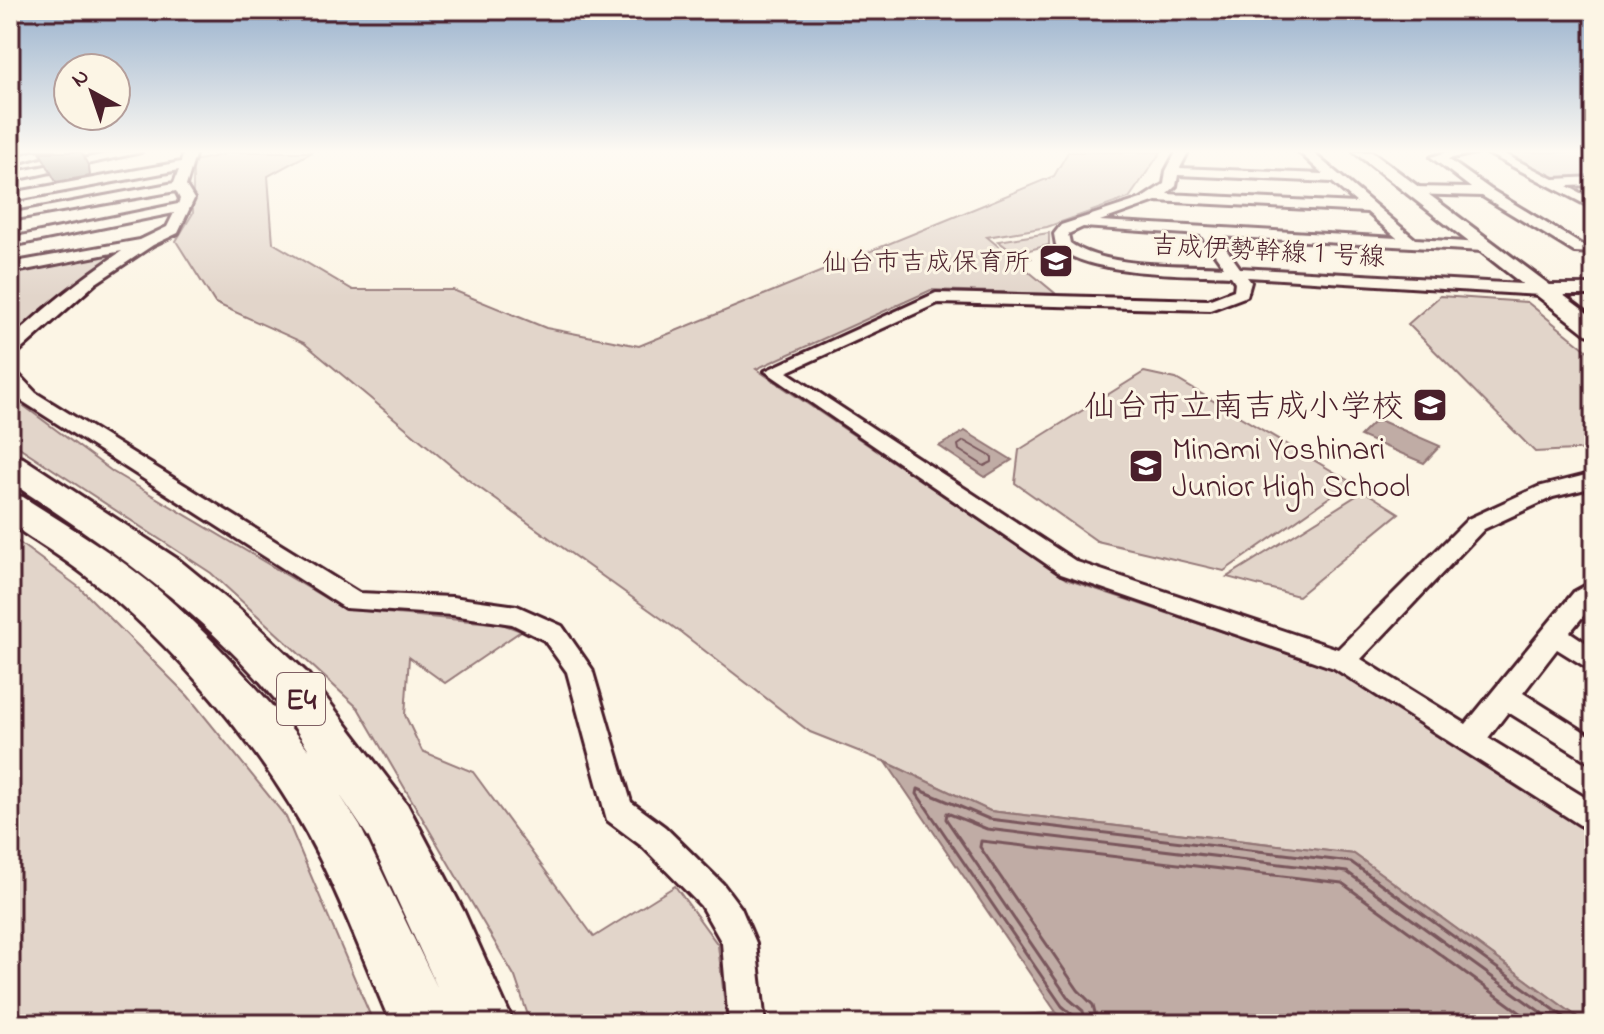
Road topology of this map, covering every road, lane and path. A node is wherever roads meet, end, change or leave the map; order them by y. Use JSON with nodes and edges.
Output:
{"nodes":[{"id":1,"x":16,"y":200,"type":"edge"},
{"id":2,"x":104,"y":200,"type":"edge"},
{"id":3,"x":186,"y":200,"type":"edge"},
{"id":4,"x":1147,"y":200,"type":"edge"},
{"id":5,"x":1219,"y":200,"type":"edge"},
{"id":6,"x":1361,"y":200,"type":"edge"},
{"id":7,"x":1425,"y":200,"type":"edge"},
{"id":8,"x":1499,"y":200,"type":"edge"},
{"id":9,"x":183,"y":207,"type":"junction"},
{"id":10,"x":1370,"y":208,"type":"junction"},
{"id":11,"x":14,"y":217,"type":"junction"},
{"id":12,"x":1078,"y":225,"type":"junction"},
{"id":13,"x":1206,"y":232,"type":"junction"},
{"id":14,"x":16,"y":241,"type":"junction"},
{"id":15,"x":146,"y":242,"type":"junction"},
{"id":16,"x":1411,"y":243,"type":"junction"},
{"id":17,"x":1483,"y":247,"type":"junction"},
{"id":18,"x":1594,"y":249,"type":"edge"},
{"id":19,"x":12,"y":268,"type":"edge"},
{"id":20,"x":1237,"y":272,"type":"junction"},
{"id":21,"x":1541,"y":290,"type":"junction"},
{"id":22,"x":1594,"y":290,"type":"edge"},
{"id":23,"x":1594,"y":329,"type":"edge"},
{"id":24,"x":10,"y":350,"type":"edge"},
{"id":25,"x":10,"y":376,"type":"edge"},
{"id":26,"x":10,"y":466,"type":"edge"},
{"id":27,"x":1594,"y":480,"type":"edge"},
{"id":28,"x":10,"y":506,"type":"edge"},
{"id":29,"x":1594,"y":590,"type":"edge"},
{"id":30,"x":1554,"y":634,"type":"junction"},
{"id":31,"x":1343,"y":661,"type":"junction"},
{"id":32,"x":1594,"y":662,"type":"edge"},
{"id":33,"x":1505,"y":696,"type":"junction"},
{"id":34,"x":1470,"y":740,"type":"junction"},
{"id":35,"x":1594,"y":753,"type":"edge"},
{"id":36,"x":1594,"y":820,"type":"edge"},
{"id":37,"x":422,"y":1024,"type":"edge"},
{"id":38,"x":483,"y":1024,"type":"edge"},
{"id":39,"x":747,"y":1024,"type":"edge"}],
"edges":[{"from":1,"to":11,"type":"street"},
{"from":2,"to":11,"type":"street"},
{"from":3,"to":9,"type":"street"},
{"from":4,"to":12,"type":"street","name":"吉成伊勢幹線１号線"},
{"from":5,"to":10,"type":"street"},
{"from":6,"to":10,"type":"street"},
{"from":7,"to":17,"type":"street"},
{"from":8,"to":18,"type":"street"},
{"from":9,"to":14,"type":"street"},
{"from":9,"to":15,"type":"street"},
{"from":10,"to":16,"type":"street"},
{"from":11,"to":14,"type":"street"},
{"from":12,"to":13,"type":"street"},
{"from":12,"to":20,"type":"street","name":"吉成伊勢幹線１号線"},
{"from":13,"to":16,"type":"street"},
{"from":13,"to":20,"type":"street"},
{"from":14,"to":19,"type":"street"},
{"from":15,"to":19,"type":"street"},
{"from":15,"to":24,"type":"street"},
{"from":16,"to":17,"type":"street"},
{"from":17,"to":21,"type":"street"},
{"from":20,"to":21,"type":"street","name":"吉成伊勢幹線１号線"},
{"from":20,"to":31,"type":"street"},
{"from":21,"to":22,"type":"street","name":"吉成伊勢幹線１号線"},
{"from":21,"to":23,"type":"street"},
{"from":25,"to":39,"type":"street"},
{"from":26,"to":38,"type":"highway","number":"E4"},
{"from":27,"to":31,"type":"street"},
{"from":28,"to":37,"type":"highway","number":"E4"},
{"from":29,"to":30,"type":"street"},
{"from":30,"to":32,"type":"street"},
{"from":30,"to":33,"type":"street"},
{"from":31,"to":34,"type":"street"},
{"from":33,"to":34,"type":"street"},
{"from":33,"to":35,"type":"street"},
{"from":34,"to":36,"type":"street"}]}
